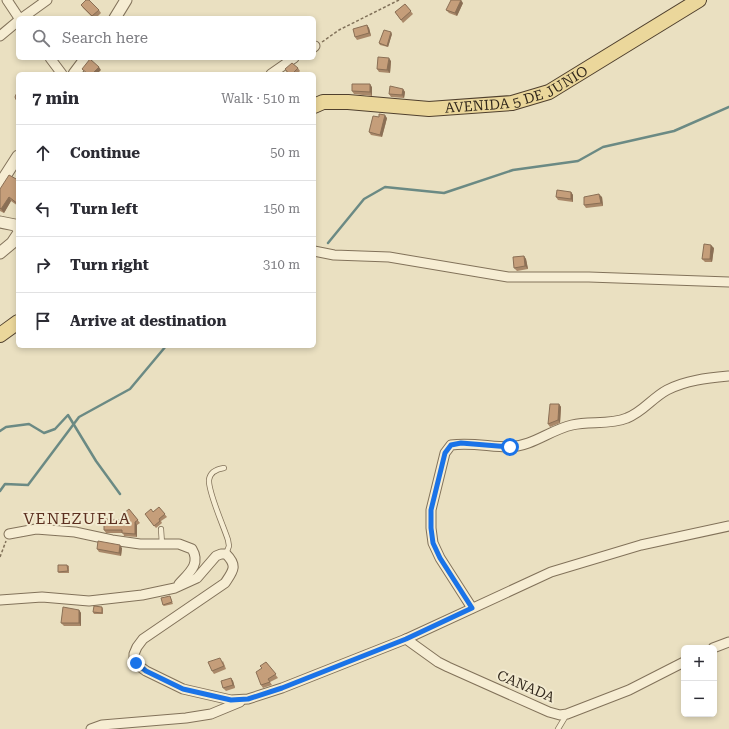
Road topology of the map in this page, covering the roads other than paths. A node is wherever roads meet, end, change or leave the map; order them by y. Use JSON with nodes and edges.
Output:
{"nodes":[{"id":1,"x":7,"y":0,"type":"edge"},
{"id":2,"x":47,"y":0,"type":"edge"},
{"id":3,"x":126,"y":0,"type":"edge"},
{"id":4,"x":699,"y":0,"type":"edge"},
{"id":5,"x":18,"y":16,"type":"edge"},
{"id":6,"x":25,"y":16,"type":"edge"},
{"id":7,"x":116,"y":16,"type":"edge"},
{"id":8,"x":16,"y":23,"type":"edge"},
{"id":9,"x":0,"y":36,"type":"edge"},
{"id":10,"x":52,"y":60,"type":"edge"},
{"id":11,"x":84,"y":60,"type":"edge"},
{"id":12,"x":291,"y":60,"type":"edge"},
{"id":13,"x":60,"y":72,"type":"edge"},
{"id":14,"x":76,"y":72,"type":"edge"},
{"id":15,"x":274,"y":72,"type":"edge"},
{"id":16,"x":316,"y":105,"type":"edge"},
{"id":17,"x":16,"y":159,"type":"edge"},
{"id":18,"x":0,"y":184,"type":"edge"},
{"id":19,"x":0,"y":222,"type":"edge"},
{"id":20,"x":16,"y":226,"type":"edge"},
{"id":21,"x":16,"y":237,"type":"edge"},
{"id":22,"x":316,"y":251,"type":"edge"},
{"id":23,"x":0,"y":254,"type":"edge"},
{"id":24,"x":729,"y":282,"type":"edge"},
{"id":25,"x":16,"y":323,"type":"edge"},
{"id":26,"x":0,"y":335,"type":"edge"},
{"id":27,"x":729,"y":376,"type":"edge"},
{"id":28,"x":224,"y":468,"type":"dead end"},
{"id":29,"x":729,"y":526,"type":"edge"},
{"id":30,"x":161,"y":529,"type":"dead end"},
{"id":31,"x":9,"y":534,"type":"road end"},
{"id":32,"x":162,"y":544,"type":"junction"},
{"id":33,"x":226,"y":554,"type":"junction"},
{"id":34,"x":175,"y":588,"type":"junction"},
{"id":35,"x":0,"y":600,"type":"edge"},
{"id":36,"x":472,"y":608,"type":"junction"},
{"id":37,"x":406,"y":639,"type":"junction"},
{"id":38,"x":729,"y":642,"type":"edge"},
{"id":39,"x":717,"y":646,"type":"edge"},
{"id":40,"x":681,"y":664,"type":"edge"},
{"id":41,"x":248,"y":699,"type":"junction"},
{"id":42,"x":567,"y":714,"type":"junction"},
{"id":43,"x":90,"y":729,"type":"edge"},
{"id":44,"x":558,"y":729,"type":"edge"}],
"edges":[{"from":1,"to":5,"type":"street"},
{"from":2,"to":6,"type":"street"},
{"from":3,"to":7,"type":"street"},
{"from":4,"to":16,"type":"main road","name":"AVENIDA 5 DE JUNIO"},
{"from":8,"to":9,"type":"street"},
{"from":10,"to":13,"type":"street"},
{"from":11,"to":14,"type":"street"},
{"from":12,"to":15,"type":"street"},
{"from":17,"to":18,"type":"street"},
{"from":19,"to":20,"type":"street"},
{"from":21,"to":23,"type":"street"},
{"from":22,"to":24,"type":"street"},
{"from":25,"to":26,"type":"main road"},
{"from":27,"to":36,"type":"street"},
{"from":28,"to":33,"type":"lane"},
{"from":29,"to":36,"type":"street"},
{"from":30,"to":32,"type":"lane"},
{"from":31,"to":32,"type":"street"},
{"from":32,"to":34,"type":"street"},
{"from":33,"to":34,"type":"street"},
{"from":33,"to":41,"type":"street"},
{"from":34,"to":35,"type":"street"},
{"from":36,"to":37,"type":"street"},
{"from":37,"to":41,"type":"street"},
{"from":37,"to":42,"type":"street","name":"CANADA"},
{"from":38,"to":39,"type":"street"},
{"from":40,"to":42,"type":"street","name":"CANADA"},
{"from":41,"to":43,"type":"street"},
{"from":42,"to":44,"type":"lane"}]}
